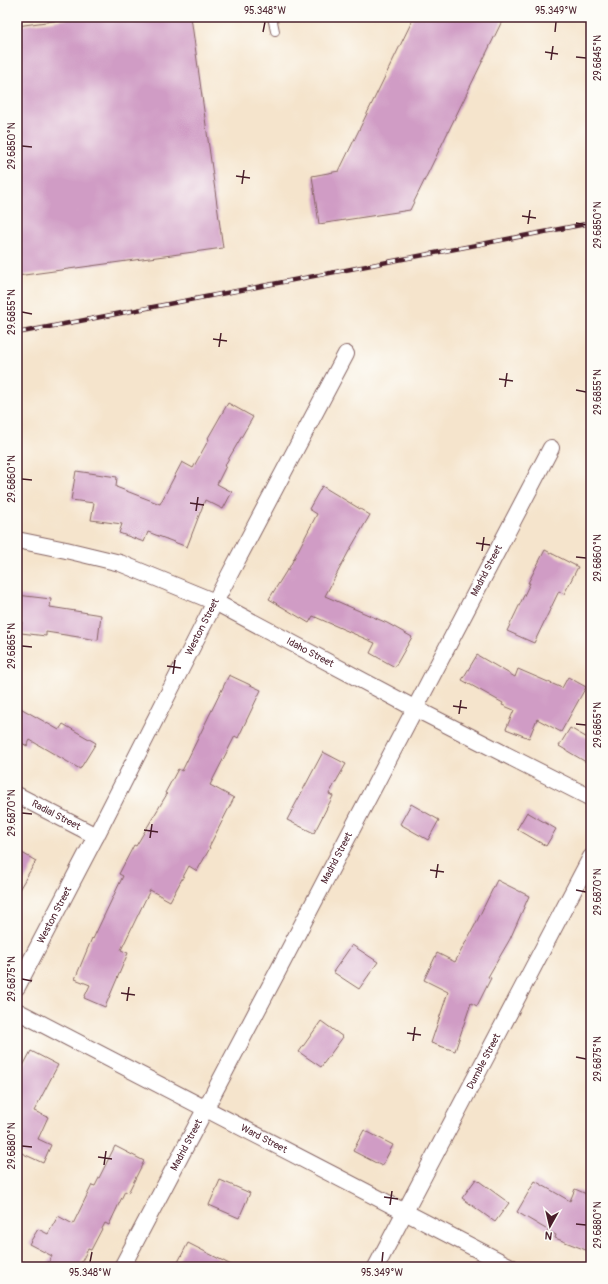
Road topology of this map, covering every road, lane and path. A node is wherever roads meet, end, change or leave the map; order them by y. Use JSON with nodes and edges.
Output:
{"nodes":[{"id":1,"x":272,"y":17,"type":"edge"},
{"id":2,"x":275,"y":31,"type":"dead end"},
{"id":3,"x":346,"y":354,"type":"dead end"},
{"id":4,"x":551,"y":448,"type":"dead end"},
{"id":5,"x":17,"y":540,"type":"edge"},
{"id":6,"x":215,"y":602,"type":"junction"},
{"id":7,"x":414,"y":708,"type":"junction"},
{"id":8,"x":17,"y":795,"type":"edge"},
{"id":9,"x":591,"y":798,"type":"edge"},
{"id":10,"x":96,"y":836,"type":"junction"},
{"id":11,"x":591,"y":857,"type":"edge"},
{"id":12,"x":17,"y":987,"type":"edge"},
{"id":13,"x":17,"y":1011,"type":"edge"},
{"id":14,"x":206,"y":1109,"type":"junction"},
{"id":15,"x":405,"y":1212,"type":"junction"},
{"id":16,"x":122,"y":1267,"type":"edge"},
{"id":17,"x":376,"y":1267,"type":"edge"},
{"id":18,"x":512,"y":1267,"type":"edge"}],
"edges":[{"from":1,"to":2,"type":"lane"},
{"from":3,"to":6,"type":"street","name":"Weston Street"},
{"from":4,"to":7,"type":"street","name":"Madrid Street"},
{"from":5,"to":6,"type":"street","name":"Idaho Street"},
{"from":6,"to":7,"type":"street","name":"Idaho Street"},
{"from":6,"to":10,"type":"street","name":"Weston Street"},
{"from":7,"to":9,"type":"street","name":"Idaho Street"},
{"from":7,"to":14,"type":"street","name":"Madrid Street"},
{"from":8,"to":10,"type":"street","name":"Radial Street"},
{"from":10,"to":12,"type":"street","name":"Weston Street"},
{"from":11,"to":15,"type":"street","name":"Dumble Street"},
{"from":13,"to":14,"type":"street","name":"Ward Street"},
{"from":14,"to":15,"type":"street","name":"Ward Street"},
{"from":14,"to":16,"type":"street","name":"Madrid Street"},
{"from":15,"to":17,"type":"street","name":"Dumble Street"},
{"from":15,"to":18,"type":"street","name":"Ward Street"}]}
